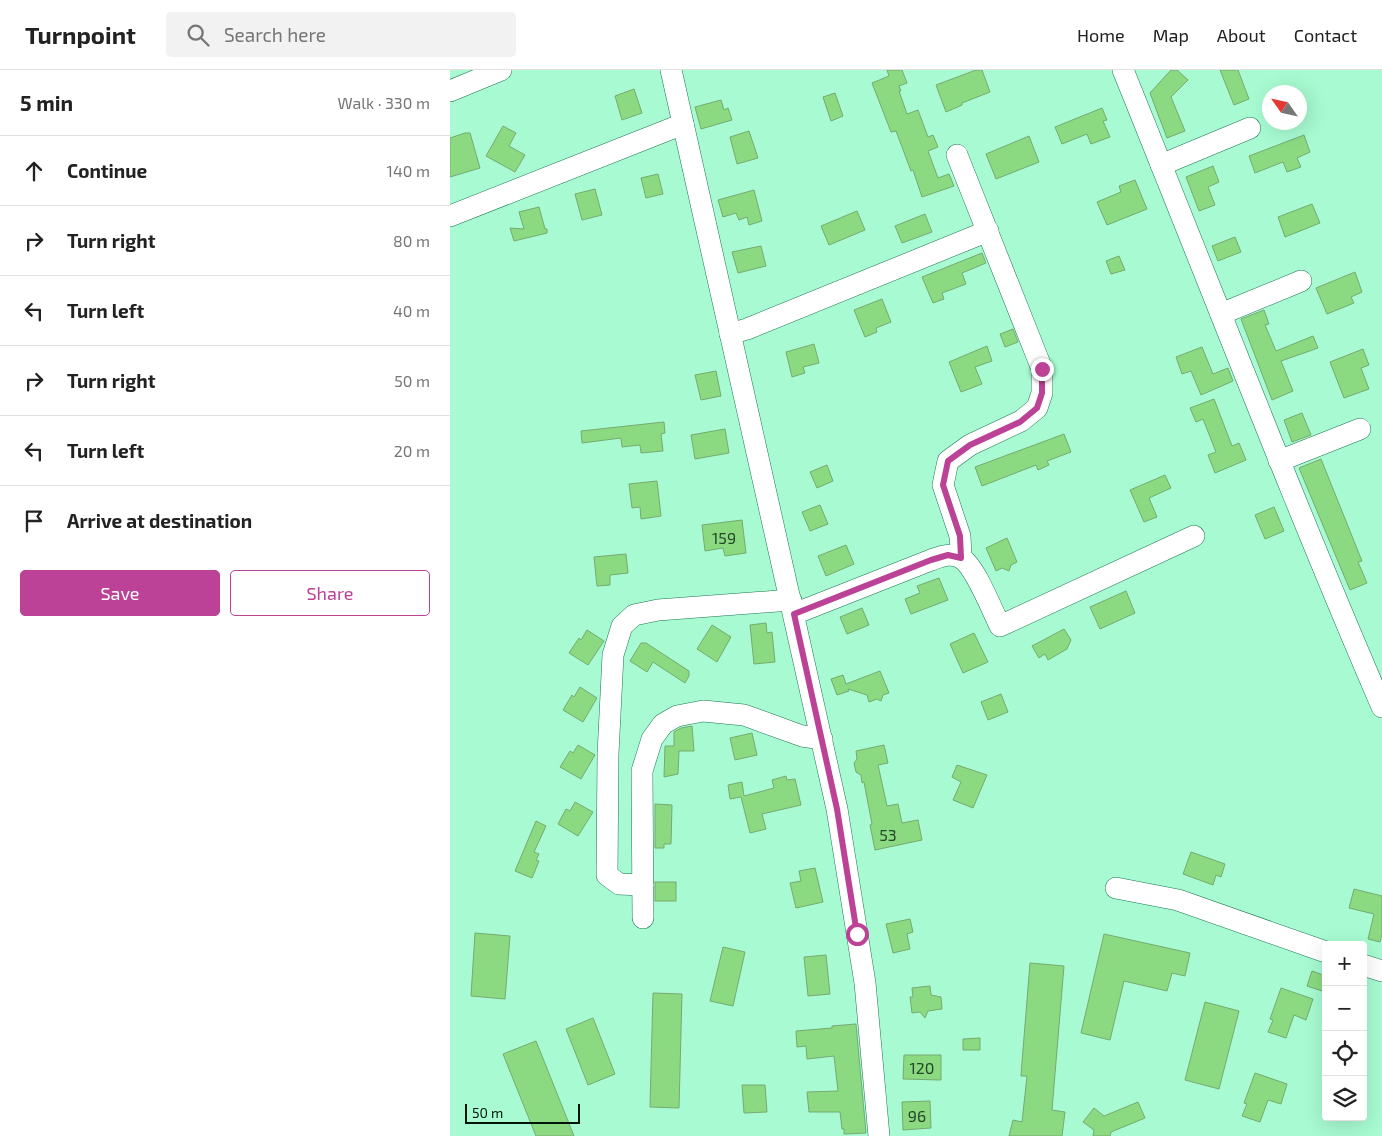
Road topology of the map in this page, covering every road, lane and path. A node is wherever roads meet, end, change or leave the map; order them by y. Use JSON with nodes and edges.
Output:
{"nodes":[{"id":1,"x":501,"y":70,"type":"edge"},
{"id":2,"x":671,"y":70,"type":"edge"},
{"id":3,"x":1123,"y":70,"type":"edge"},
{"id":4,"x":450,"y":92,"type":"edge"},
{"id":5,"x":683,"y":124,"type":"junction"},
{"id":6,"x":1250,"y":128,"type":"dead end"},
{"id":7,"x":958,"y":155,"type":"dead end"},
{"id":8,"x":1161,"y":165,"type":"junction"},
{"id":9,"x":450,"y":216,"type":"edge"},
{"id":10,"x":988,"y":231,"type":"junction"},
{"id":11,"x":1301,"y":281,"type":"dead end"},
{"id":12,"x":1221,"y":314,"type":"junction"},
{"id":13,"x":730,"y":334,"type":"junction"},
{"id":14,"x":1360,"y":429,"type":"dead end"},
{"id":15,"x":1279,"y":461,"type":"junction"},
{"id":16,"x":1194,"y":536,"type":"dead end"},
{"id":17,"x":961,"y":558,"type":"junction"},
{"id":18,"x":792,"y":607,"type":"junction"},
{"id":19,"x":1382,"y":707,"type":"edge"},
{"id":20,"x":822,"y":739,"type":"junction"},
{"id":21,"x":643,"y":885,"type":"junction"},
{"id":22,"x":1116,"y":888,"type":"dead end"},
{"id":23,"x":642,"y":918,"type":"dead end"},
{"id":24,"x":1322,"y":951,"type":"edge"},
{"id":25,"x":1367,"y":966,"type":"edge"},
{"id":26,"x":1382,"y":971,"type":"edge"},
{"id":27,"x":879,"y":1136,"type":"edge"}],
"edges":[{"from":1,"to":4,"type":"street"},
{"from":2,"to":5,"type":"street"},
{"from":3,"to":8,"type":"street"},
{"from":5,"to":9,"type":"street"},
{"from":5,"to":13,"type":"street"},
{"from":6,"to":8,"type":"street"},
{"from":7,"to":10,"type":"street"},
{"from":8,"to":12,"type":"street"},
{"from":10,"to":13,"type":"street"},
{"from":10,"to":17,"type":"street"},
{"from":11,"to":12,"type":"street"},
{"from":12,"to":15,"type":"street"},
{"from":13,"to":18,"type":"street"},
{"from":14,"to":15,"type":"street"},
{"from":15,"to":19,"type":"street"},
{"from":16,"to":17,"type":"street"},
{"from":17,"to":18,"type":"street"},
{"from":18,"to":20,"type":"street"},
{"from":18,"to":21,"type":"street"},
{"from":20,"to":21,"type":"street"},
{"from":20,"to":27,"type":"street"},
{"from":21,"to":23,"type":"street"},
{"from":22,"to":24,"type":"street"},
{"from":25,"to":26,"type":"street"}]}
